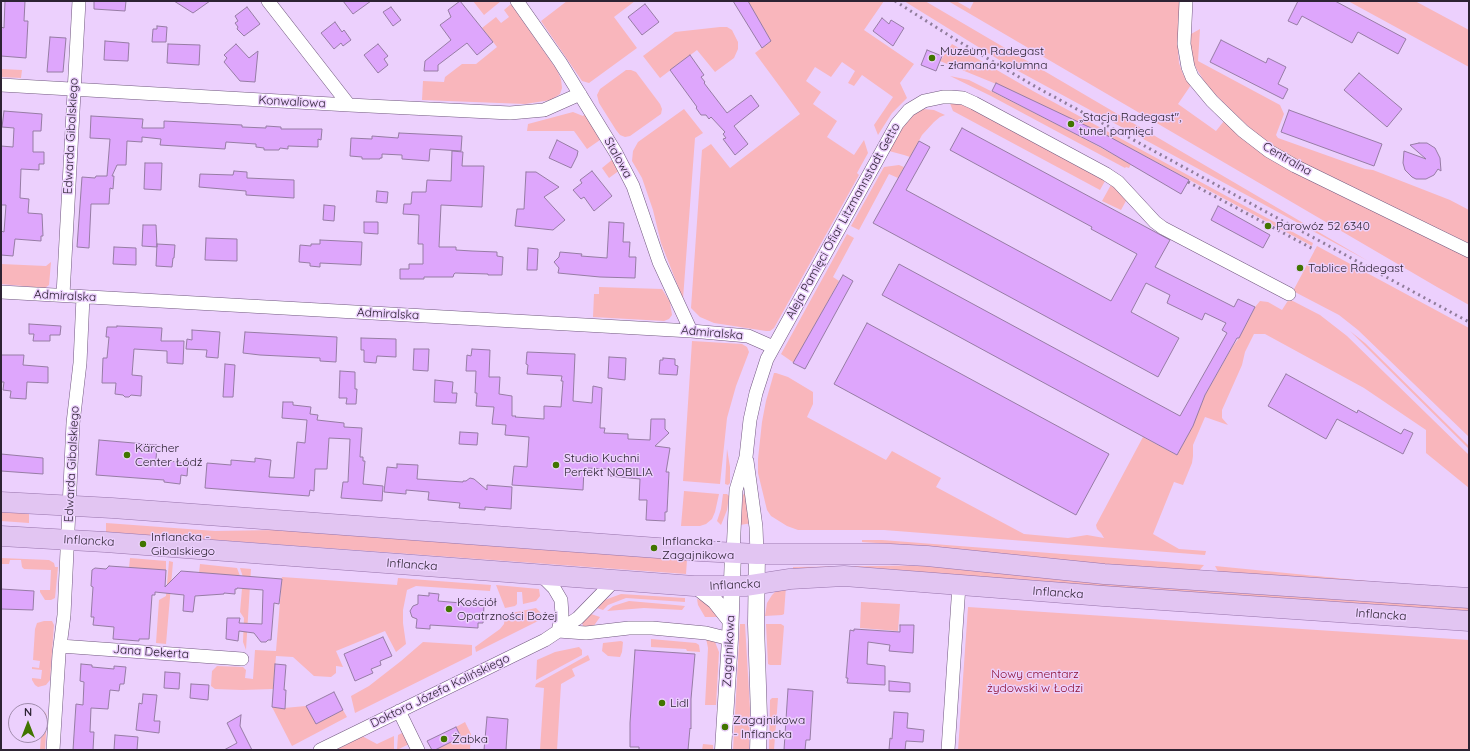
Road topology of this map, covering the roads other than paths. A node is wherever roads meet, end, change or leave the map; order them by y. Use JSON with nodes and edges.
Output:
{"nodes":[{"id":1,"x":79,"y":1,"type":"edge"},
{"id":2,"x":268,"y":1,"type":"edge"},
{"id":3,"x":517,"y":1,"type":"edge"},
{"id":4,"x":1186,"y":1,"type":"edge"},
{"id":5,"x":1,"y":85,"type":"edge"},
{"id":6,"x":74,"y":89,"type":"junction"},
{"id":7,"x":580,"y":94,"type":"junction"},
{"id":8,"x":349,"y":105,"type":"junction"},
{"id":9,"x":1469,"y":251,"type":"edge"},
{"id":10,"x":1,"y":292,"type":"edge"},
{"id":11,"x":1289,"y":294,"type":"dead end"},
{"id":12,"x":63,"y":295,"type":"junction"},
{"id":13,"x":83,"y":297,"type":"junction"},
{"id":14,"x":690,"y":331,"type":"junction"},
{"id":15,"x":773,"y":347,"type":"junction"},
{"id":16,"x":746,"y":457,"type":"junction"},
{"id":17,"x":1,"y":502,"type":"edge"},
{"id":18,"x":69,"y":506,"type":"junction"},
{"id":19,"x":1,"y":536,"type":"edge"},
{"id":20,"x":68,"y":540,"type":"junction"},
{"id":21,"x":732,"y":553,"type":"junction"},
{"id":22,"x":757,"y":554,"type":"junction"},
{"id":23,"x":541,"y":575,"type":"junction"},
{"id":24,"x":616,"y":580,"type":"junction"},
{"id":25,"x":756,"y":585,"type":"junction"},
{"id":26,"x":959,"y":585,"type":"junction"},
{"id":27,"x":696,"y":586,"type":"junction"},
{"id":28,"x":732,"y":587,"type":"junction"},
{"id":29,"x":1469,"y":598,"type":"edge"},
{"id":30,"x":730,"y":620,"type":"junction"},
{"id":31,"x":1469,"y":621,"type":"edge"},
{"id":32,"x":558,"y":631,"type":"junction"},
{"id":33,"x":730,"y":639,"type":"junction"},
{"id":34,"x":60,"y":646,"type":"junction"},
{"id":35,"x":242,"y":659,"type":"dead end"},
{"id":36,"x":399,"y":711,"type":"junction"},
{"id":37,"x":53,"y":750,"type":"edge"},
{"id":38,"x":320,"y":750,"type":"edge"},
{"id":39,"x":418,"y":750,"type":"edge"},
{"id":40,"x":723,"y":750,"type":"edge"},
{"id":41,"x":758,"y":750,"type":"edge"},
{"id":42,"x":948,"y":750,"type":"edge"}],
"edges":[{"from":1,"to":6,"type":"street","name":"Edwarda Gibalskiego"},
{"from":2,"to":8,"type":"street"},
{"from":3,"to":7,"type":"street","name":"Stalowa"},
{"from":4,"to":9,"type":"street","name":"Centralna"},
{"from":5,"to":6,"type":"street","name":"Konwaliowa"},
{"from":6,"to":8,"type":"street","name":"Konwaliowa"},
{"from":6,"to":12,"type":"street","name":"Edwarda Gibalskiego"},
{"from":7,"to":8,"type":"street","name":"Konwaliowa"},
{"from":7,"to":14,"type":"street","name":"Stalowa"},
{"from":10,"to":12,"type":"street","name":"Admiralska"},
{"from":11,"to":15,"type":"street","name":"Aleja Pamięci Ofiar Litzmannstadt Getto"},
{"from":12,"to":13,"type":"street","name":"Admiralska"},
{"from":13,"to":14,"type":"street","name":"Admiralska"},
{"from":13,"to":18,"type":"street","name":"Edwarda Gibalskiego"},
{"from":14,"to":15,"type":"street","name":"Admiralska"},
{"from":15,"to":16,"type":"street","name":"Aleja Pamięci Ofiar Litzmannstadt Getto"},
{"from":16,"to":21,"type":"street","name":"Aleja Pamięci Ofiar Litzmannstadt Getto"},
{"from":16,"to":22,"type":"street","name":"Aleja Pamięci Ofiar Litzmannstadt Getto"},
{"from":17,"to":18,"type":"main road","name":"Inflancka"},
{"from":18,"to":20,"type":"street","name":"Edwarda Gibalskiego"},
{"from":18,"to":21,"type":"main road","name":"Inflancka"},
{"from":19,"to":20,"type":"main road","name":"Inflancka"},
{"from":20,"to":23,"type":"main road","name":"Inflancka"},
{"from":20,"to":34,"type":"street","name":"Edwarda Gibalskiego"},
{"from":21,"to":22,"type":"main road","name":"Inflancka"},
{"from":21,"to":28,"type":"street","name":"Zagajnikowa"},
{"from":22,"to":25,"type":"street","name":"Zagajnikowa"},
{"from":22,"to":29,"type":"main road","name":"Inflancka"},
{"from":23,"to":24,"type":"main road","name":"Inflancka"},
{"from":23,"to":32,"type":"street"},
{"from":24,"to":27,"type":"main road","name":"Inflancka"},
{"from":24,"to":32,"type":"street","name":"Doktora Józefa Kolińskiego"},
{"from":25,"to":26,"type":"main road","name":"Inflancka"},
{"from":25,"to":28,"type":"main road","name":"Inflancka"},
{"from":25,"to":41,"type":"street","name":"Zagajnikowa"},
{"from":26,"to":31,"type":"main road","name":"Inflancka"},
{"from":26,"to":42,"type":"street"},
{"from":27,"to":28,"type":"main road","name":"Inflancka"},
{"from":27,"to":30,"type":"street"},
{"from":28,"to":30,"type":"street","name":"Zagajnikowa"},
{"from":30,"to":33,"type":"street","name":"Zagajnikowa"},
{"from":32,"to":33,"type":"street"},
{"from":32,"to":36,"type":"street","name":"Doktora Józefa Kolińskiego"},
{"from":33,"to":40,"type":"street","name":"Zagajnikowa"},
{"from":34,"to":35,"type":"street","name":"Jana Dekerta"},
{"from":34,"to":37,"type":"street","name":"Edwarda Gibalskiego"},
{"from":36,"to":38,"type":"street","name":"Doktora Józefa Kolińskiego"},
{"from":36,"to":39,"type":"street"}]}
